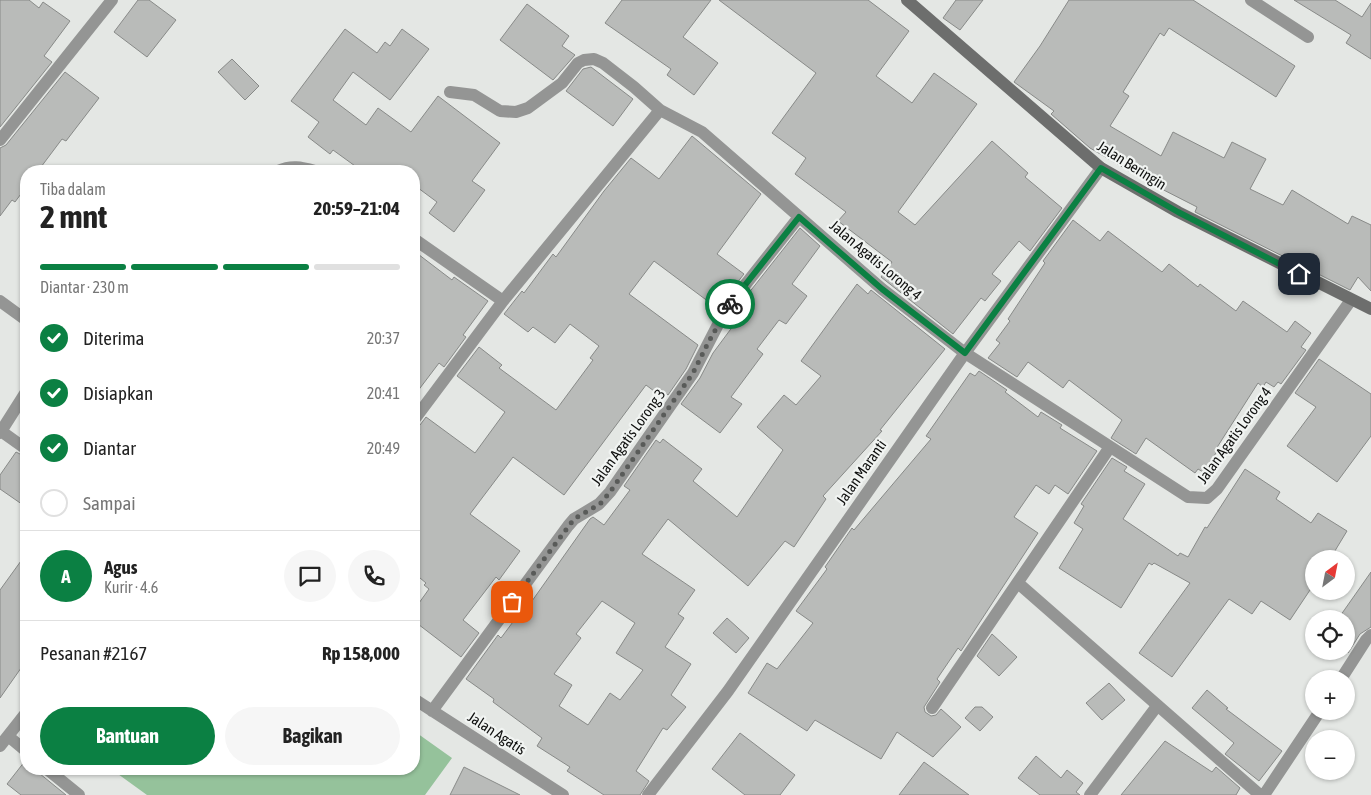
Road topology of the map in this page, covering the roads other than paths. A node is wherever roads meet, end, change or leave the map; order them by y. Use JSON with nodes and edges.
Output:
{"nodes":[{"id":1,"x":112,"y":0,"type":"edge"},
{"id":2,"x":907,"y":0,"type":"edge"},
{"id":3,"x":1251,"y":0,"type":"edge"},
{"id":4,"x":1308,"y":37,"type":"dead end"},
{"id":5,"x":450,"y":92,"type":"dead end"},
{"id":6,"x":660,"y":110,"type":"junction"},
{"id":7,"x":0,"y":140,"type":"edge"},
{"id":8,"x":1101,"y":168,"type":"junction"},
{"id":9,"x":799,"y":217,"type":"junction"},
{"id":10,"x":420,"y":243,"type":"edge"},
{"id":11,"x":1351,"y":300,"type":"junction"},
{"id":12,"x":0,"y":301,"type":"edge"},
{"id":13,"x":503,"y":301,"type":"junction"},
{"id":14,"x":1371,"y":309,"type":"edge"},
{"id":15,"x":20,"y":316,"type":"edge"},
{"id":16,"x":965,"y":353,"type":"junction"},
{"id":17,"x":20,"y":402,"type":"edge"},
{"id":18,"x":420,"y":412,"type":"edge"},
{"id":19,"x":1,"y":432,"type":"edge"},
{"id":20,"x":20,"y":446,"type":"edge"},
{"id":21,"x":1110,"y":447,"type":"junction"},
{"id":22,"x":1018,"y":584,"type":"junction"},
{"id":23,"x":1371,"y":635,"type":"edge"},
{"id":24,"x":1347,"y":670,"type":"edge"},
{"id":25,"x":420,"y":703,"type":"edge"},
{"id":26,"x":1157,"y":706,"type":"junction"},
{"id":27,"x":932,"y":708,"type":"dead end"},
{"id":28,"x":432,"y":711,"type":"junction"},
{"id":29,"x":1314,"y":720,"type":"edge"},
{"id":30,"x":20,"y":721,"type":"edge"},
{"id":31,"x":4,"y":741,"type":"edge"},
{"id":32,"x":20,"y":748,"type":"edge"},
{"id":33,"x":54,"y":775,"type":"edge"},
{"id":34,"x":79,"y":795,"type":"edge"},
{"id":35,"x":563,"y":795,"type":"edge"},
{"id":36,"x":648,"y":795,"type":"edge"},
{"id":37,"x":1090,"y":795,"type":"edge"},
{"id":38,"x":1262,"y":795,"type":"edge"}],
"edges":[{"from":1,"to":7,"type":"street"},
{"from":2,"to":8,"type":"street","name":"Jalan Beringin"},
{"from":3,"to":4,"type":"street"},
{"from":5,"to":6,"type":"street","name":"Jalan Agatis Lorong 4"},
{"from":6,"to":9,"type":"street","name":"Jalan Agatis Lorong 4"},
{"from":6,"to":13,"type":"street"},
{"from":8,"to":11,"type":"street","name":"Jalan Beringin"},
{"from":8,"to":16,"type":"street","name":"Jalan Maranti"},
{"from":9,"to":16,"type":"street","name":"Jalan Agatis Lorong 4"},
{"from":9,"to":28,"type":"street","name":"Jalan Agatis Lorong 3"},
{"from":10,"to":13,"type":"street"},
{"from":11,"to":14,"type":"street","name":"Jalan Beringin"},
{"from":11,"to":21,"type":"street","name":"Jalan Agatis Lorong 4"},
{"from":12,"to":15,"type":"street"},
{"from":13,"to":18,"type":"street"},
{"from":16,"to":21,"type":"street","name":"Jalan Agatis Lorong 4"},
{"from":16,"to":36,"type":"street","name":"Jalan Maranti"},
{"from":17,"to":19,"type":"street"},
{"from":19,"to":20,"type":"street"},
{"from":21,"to":22,"type":"street"},
{"from":22,"to":26,"type":"street"},
{"from":22,"to":27,"type":"street"},
{"from":23,"to":24,"type":"street"},
{"from":25,"to":28,"type":"street","name":"Jalan Agatis"},
{"from":26,"to":37,"type":"street"},
{"from":26,"to":38,"type":"street"},
{"from":28,"to":35,"type":"street","name":"Jalan Agatis"},
{"from":29,"to":38,"type":"street"},
{"from":30,"to":31,"type":"street"},
{"from":31,"to":32,"type":"street"},
{"from":33,"to":34,"type":"street"}]}
